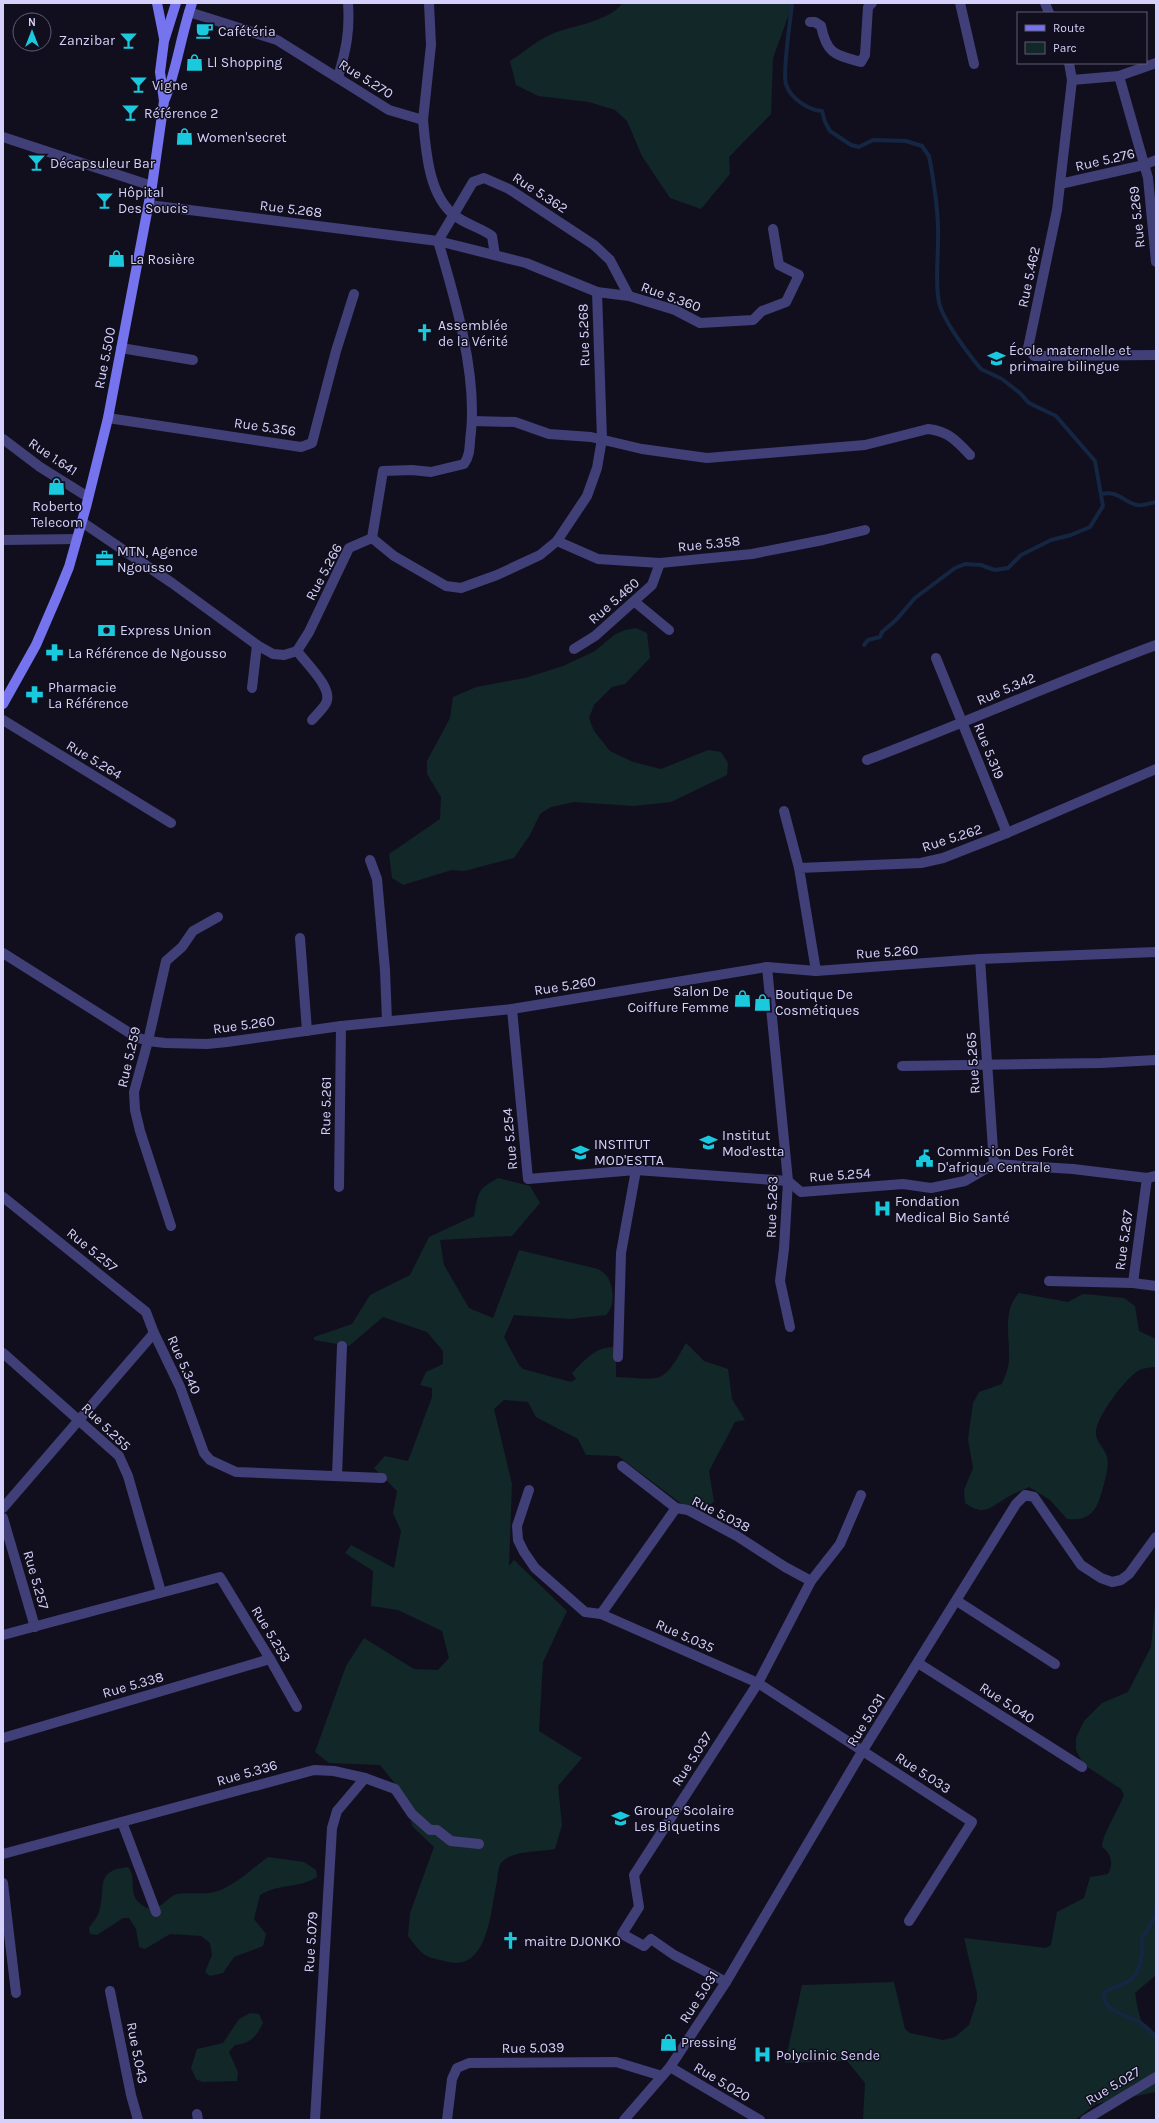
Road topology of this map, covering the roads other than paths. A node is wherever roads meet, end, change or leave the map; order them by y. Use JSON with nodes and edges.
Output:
{"nodes":[{"id":1,"x":157,"y":3,"type":"edge"},
{"id":2,"x":348,"y":3,"type":"edge"},
{"id":3,"x":429,"y":3,"type":"edge"},
{"id":4,"x":872,"y":3,"type":"edge"},
{"id":5,"x":960,"y":3,"type":"edge"},
{"id":6,"x":174,"y":4,"type":"edge"},
{"id":7,"x":190,"y":8,"type":"edge"},
{"id":8,"x":810,"y":22,"type":"dead end"},
{"id":9,"x":164,"y":41,"type":"junction"},
{"id":10,"x":1156,"y":63,"type":"edge"},
{"id":11,"x":974,"y":64,"type":"dead end"},
{"id":12,"x":1069,"y":64,"type":"edge"},
{"id":13,"x":1119,"y":76,"type":"junction"},
{"id":14,"x":338,"y":77,"type":"junction"},
{"id":15,"x":1072,"y":80,"type":"junction"},
{"id":16,"x":164,"y":101,"type":"junction"},
{"id":17,"x":423,"y":120,"type":"junction"},
{"id":18,"x":3,"y":138,"type":"edge"},
{"id":19,"x":1156,"y":160,"type":"edge"},
{"id":20,"x":1144,"y":165,"type":"junction"},
{"id":21,"x":1060,"y":184,"type":"junction"},
{"id":22,"x":152,"y":186,"type":"junction"},
{"id":23,"x":148,"y":205,"type":"junction"},
{"id":24,"x":454,"y":215,"type":"junction"},
{"id":25,"x":773,"y":229,"type":"dead end"},
{"id":26,"x":1155,"y":239,"type":"edge"},
{"id":27,"x":438,"y":241,"type":"junction"},
{"id":28,"x":495,"y":255,"type":"junction"},
{"id":29,"x":1156,"y":262,"type":"edge"},
{"id":30,"x":597,"y":292,"type":"junction"},
{"id":31,"x":354,"y":294,"type":"dead end"},
{"id":32,"x":629,"y":296,"type":"junction"},
{"id":33,"x":122,"y":348,"type":"junction"},
{"id":34,"x":1156,"y":355,"type":"edge"},
{"id":35,"x":193,"y":360,"type":"dead end"},
{"id":36,"x":108,"y":418,"type":"junction"},
{"id":37,"x":472,"y":421,"type":"junction"},
{"id":38,"x":3,"y":439,"type":"edge"},
{"id":39,"x":602,"y":439,"type":"junction"},
{"id":40,"x":970,"y":455,"type":"dead end"},
{"id":41,"x":88,"y":497,"type":"junction"},
{"id":42,"x":82,"y":522,"type":"junction"},
{"id":43,"x":865,"y":530,"type":"dead end"},
{"id":44,"x":372,"y":538,"type":"junction"},
{"id":45,"x":77,"y":539,"type":"junction"},
{"id":46,"x":3,"y":540,"type":"edge"},
{"id":47,"x":557,"y":541,"type":"junction"},
{"id":48,"x":660,"y":563,"type":"junction"},
{"id":49,"x":635,"y":602,"type":"junction"},
{"id":50,"x":669,"y":630,"type":"dead end"},
{"id":51,"x":257,"y":645,"type":"junction"},
{"id":52,"x":1156,"y":645,"type":"edge"},
{"id":53,"x":574,"y":650,"type":"dead end"},
{"id":54,"x":297,"y":652,"type":"junction"},
{"id":55,"x":936,"y":658,"type":"dead end"},
{"id":56,"x":252,"y":688,"type":"dead end"},
{"id":57,"x":3,"y":704,"type":"edge"},
{"id":58,"x":3,"y":720,"type":"edge"},
{"id":59,"x":312,"y":720,"type":"dead end"},
{"id":60,"x":962,"y":722,"type":"junction"},
{"id":61,"x":867,"y":760,"type":"dead end"},
{"id":62,"x":1156,"y":769,"type":"edge"},
{"id":63,"x":784,"y":811,"type":"dead end"},
{"id":64,"x":171,"y":824,"type":"dead end"},
{"id":65,"x":1007,"y":834,"type":"junction"},
{"id":66,"x":370,"y":860,"type":"dead end"},
{"id":67,"x":799,"y":868,"type":"junction"},
{"id":68,"x":218,"y":917,"type":"dead end"},
{"id":69,"x":300,"y":938,"type":"dead end"},
{"id":70,"x":1156,"y":952,"type":"edge"},
{"id":71,"x":3,"y":953,"type":"edge"},
{"id":72,"x":980,"y":959,"type":"junction"},
{"id":73,"x":767,"y":967,"type":"junction"},
{"id":74,"x":816,"y":971,"type":"junction"},
{"id":75,"x":512,"y":1009,"type":"junction"},
{"id":76,"x":387,"y":1021,"type":"junction"},
{"id":77,"x":341,"y":1026,"type":"junction"},
{"id":78,"x":307,"y":1031,"type":"junction"},
{"id":79,"x":148,"y":1041,"type":"junction"},
{"id":80,"x":1156,"y":1060,"type":"edge"},
{"id":81,"x":987,"y":1064,"type":"junction"},
{"id":82,"x":902,"y":1066,"type":"dead end"},
{"id":83,"x":994,"y":1164,"type":"junction"},
{"id":84,"x":636,"y":1170,"type":"junction"},
{"id":85,"x":1152,"y":1177,"type":"edge"},
{"id":86,"x":788,"y":1182,"type":"junction"},
{"id":87,"x":339,"y":1187,"type":"dead end"},
{"id":88,"x":3,"y":1197,"type":"edge"},
{"id":89,"x":171,"y":1226,"type":"dead end"},
{"id":90,"x":1049,"y":1281,"type":"dead end"},
{"id":91,"x":1133,"y":1283,"type":"junction"},
{"id":92,"x":1156,"y":1286,"type":"edge"},
{"id":93,"x":790,"y":1327,"type":"dead end"},
{"id":94,"x":154,"y":1333,"type":"junction"},
{"id":95,"x":342,"y":1346,"type":"dead end"},
{"id":96,"x":3,"y":1353,"type":"edge"},
{"id":97,"x":618,"y":1357,"type":"dead end"},
{"id":98,"x":79,"y":1420,"type":"junction"},
{"id":99,"x":622,"y":1466,"type":"dead end"},
{"id":100,"x":337,"y":1476,"type":"junction"},
{"id":101,"x":382,"y":1478,"type":"dead end"},
{"id":102,"x":529,"y":1490,"type":"dead end"},
{"id":103,"x":860,"y":1495,"type":"dead end"},
{"id":104,"x":3,"y":1508,"type":"edge"},
{"id":105,"x":676,"y":1508,"type":"junction"},
{"id":106,"x":3,"y":1518,"type":"edge"},
{"id":107,"x":1156,"y":1537,"type":"edge"},
{"id":108,"x":811,"y":1581,"type":"junction"},
{"id":109,"x":162,"y":1592,"type":"junction"},
{"id":110,"x":957,"y":1601,"type":"junction"},
{"id":111,"x":601,"y":1614,"type":"junction"},
{"id":112,"x":35,"y":1627,"type":"junction"},
{"id":113,"x":3,"y":1636,"type":"edge"},
{"id":114,"x":270,"y":1659,"type":"junction"},
{"id":115,"x":918,"y":1663,"type":"junction"},
{"id":116,"x":1055,"y":1664,"type":"dead end"},
{"id":117,"x":758,"y":1683,"type":"junction"},
{"id":118,"x":297,"y":1707,"type":"dead end"},
{"id":119,"x":3,"y":1738,"type":"edge"},
{"id":120,"x":863,"y":1750,"type":"junction"},
{"id":121,"x":1082,"y":1767,"type":"dead end"},
{"id":122,"x":365,"y":1778,"type":"junction"},
{"id":123,"x":122,"y":1822,"type":"junction"},
{"id":124,"x":479,"y":1844,"type":"dead end"},
{"id":125,"x":3,"y":1854,"type":"edge"},
{"id":126,"x":3,"y":1883,"type":"edge"},
{"id":127,"x":156,"y":1912,"type":"dead end"},
{"id":128,"x":909,"y":1921,"type":"dead end"},
{"id":129,"x":726,"y":1982,"type":"junction"},
{"id":130,"x":110,"y":1991,"type":"dead end"},
{"id":131,"x":16,"y":1993,"type":"dead end"},
{"id":132,"x":670,"y":2067,"type":"junction"},
{"id":133,"x":662,"y":2076,"type":"junction"},
{"id":134,"x":1156,"y":2077,"type":"edge"},
{"id":135,"x":138,"y":2120,"type":"edge"},
{"id":136,"x":315,"y":2120,"type":"edge"},
{"id":137,"x":447,"y":2120,"type":"edge"},
{"id":138,"x":624,"y":2120,"type":"edge"},
{"id":139,"x":760,"y":2120,"type":"edge"},
{"id":140,"x":1085,"y":2120,"type":"edge"}],
"edges":[{"from":1,"to":9,"type":"main road"},
{"from":2,"to":14,"type":"street"},
{"from":3,"to":17,"type":"street"},
{"from":4,"to":8,"type":"street"},
{"from":5,"to":11,"type":"street"},
{"from":6,"to":7,"type":"main road"},
{"from":6,"to":9,"type":"main road","name":"Rue 5.500"},
{"from":7,"to":14,"type":"street","name":"Rue 5.270"},
{"from":7,"to":16,"type":"main road"},
{"from":9,"to":16,"type":"main road","name":"Rue 5.500"},
{"from":10,"to":13,"type":"street"},
{"from":12,"to":15,"type":"street","name":"Rue 5.462"},
{"from":13,"to":15,"type":"street"},
{"from":13,"to":20,"type":"street","name":"Rue 5.269"},
{"from":14,"to":17,"type":"street","name":"Rue 5.270"},
{"from":15,"to":21,"type":"street","name":"Rue 5.462"},
{"from":16,"to":22,"type":"main road","name":"Rue 5.500"},
{"from":17,"to":24,"type":"street"},
{"from":18,"to":22,"type":"street"},
{"from":19,"to":20,"type":"street","name":"Rue 5.276"},
{"from":20,"to":21,"type":"street","name":"Rue 5.276"},
{"from":20,"to":26,"type":"street","name":"Rue 5.269"},
{"from":21,"to":34,"type":"street","name":"Rue 5.462"},
{"from":22,"to":23,"type":"main road","name":"Rue 5.500"},
{"from":23,"to":27,"type":"street","name":"Rue 5.268"},
{"from":23,"to":33,"type":"main road","name":"Rue 5.500"},
{"from":24,"to":27,"type":"street","name":"Rue 5.362"},
{"from":24,"to":28,"type":"street"},
{"from":24,"to":32,"type":"street","name":"Rue 5.362"},
{"from":25,"to":32,"type":"street","name":"Rue 5.360"},
{"from":26,"to":29,"type":"street","name":"Rue 5.269"},
{"from":27,"to":28,"type":"street","name":"Rue 5.268"},
{"from":27,"to":37,"type":"street"},
{"from":28,"to":30,"type":"street","name":"Rue 5.268"},
{"from":30,"to":32,"type":"street","name":"Rue 5.360"},
{"from":30,"to":39,"type":"street","name":"Rue 5.268"},
{"from":31,"to":36,"type":"street","name":"Rue 5.356"},
{"from":33,"to":35,"type":"street"},
{"from":33,"to":36,"type":"main road","name":"Rue 5.500"},
{"from":36,"to":41,"type":"main road","name":"Rue 5.500"},
{"from":37,"to":39,"type":"street"},
{"from":37,"to":44,"type":"street"},
{"from":38,"to":41,"type":"street","name":"Rue 1.641"},
{"from":39,"to":40,"type":"street"},
{"from":39,"to":47,"type":"street","name":"Rue 5.268"},
{"from":41,"to":42,"type":"main road","name":"Rue 5.500"},
{"from":42,"to":45,"type":"main road","name":"Rue 5.500"},
{"from":42,"to":51,"type":"street"},
{"from":43,"to":48,"type":"street","name":"Rue 5.358"},
{"from":44,"to":47,"type":"street","name":"Rue 5.268"},
{"from":44,"to":54,"type":"street","name":"Rue 5.266"},
{"from":45,"to":46,"type":"street"},
{"from":45,"to":57,"type":"main road","name":"Rue 5.500"},
{"from":47,"to":48,"type":"street","name":"Rue 5.358"},
{"from":48,"to":49,"type":"street","name":"Rue 5.460"},
{"from":49,"to":50,"type":"street"},
{"from":49,"to":53,"type":"street","name":"Rue 5.460"},
{"from":51,"to":54,"type":"street"},
{"from":51,"to":56,"type":"street"},
{"from":52,"to":60,"type":"street","name":"Rue 5.342"},
{"from":54,"to":59,"type":"street"},
{"from":55,"to":60,"type":"street","name":"Rue 5.319"},
{"from":58,"to":64,"type":"street","name":"Rue 5.264"},
{"from":60,"to":61,"type":"street","name":"Rue 5.342"},
{"from":60,"to":65,"type":"street","name":"Rue 5.319"},
{"from":62,"to":65,"type":"street","name":"Rue 5.262"},
{"from":63,"to":67,"type":"street"},
{"from":65,"to":67,"type":"street","name":"Rue 5.262"},
{"from":66,"to":76,"type":"street"},
{"from":67,"to":74,"type":"street"},
{"from":68,"to":79,"type":"street","name":"Rue 5.259"},
{"from":69,"to":78,"type":"street"},
{"from":70,"to":72,"type":"street","name":"Rue 5.260"},
{"from":71,"to":79,"type":"street","name":"Rue 5.260"},
{"from":72,"to":74,"type":"street","name":"Rue 5.260"},
{"from":72,"to":81,"type":"street","name":"Rue 5.265"},
{"from":73,"to":74,"type":"street","name":"Rue 5.260"},
{"from":73,"to":75,"type":"street","name":"Rue 5.260"},
{"from":73,"to":86,"type":"street","name":"Rue 5.263"},
{"from":75,"to":76,"type":"street","name":"Rue 5.260"},
{"from":75,"to":84,"type":"street","name":"Rue 5.254"},
{"from":76,"to":77,"type":"street","name":"Rue 5.260"},
{"from":77,"to":78,"type":"street","name":"Rue 5.260"},
{"from":77,"to":87,"type":"street","name":"Rue 5.261"},
{"from":78,"to":79,"type":"street","name":"Rue 5.260"},
{"from":79,"to":89,"type":"street","name":"Rue 5.259"},
{"from":80,"to":81,"type":"street"},
{"from":81,"to":82,"type":"street"},
{"from":81,"to":83,"type":"street","name":"Rue 5.265"},
{"from":83,"to":85,"type":"street"},
{"from":83,"to":86,"type":"street","name":"Rue 5.254"},
{"from":84,"to":86,"type":"street","name":"Rue 5.254"},
{"from":84,"to":97,"type":"street"},
{"from":85,"to":91,"type":"street","name":"Rue 5.267"},
{"from":86,"to":93,"type":"street","name":"Rue 5.263"},
{"from":88,"to":94,"type":"street","name":"Rue 5.257"},
{"from":90,"to":91,"type":"street"},
{"from":91,"to":92,"type":"street","name":"Rue 5.267"},
{"from":94,"to":98,"type":"street","name":"Rue 5.340"},
{"from":94,"to":100,"type":"street","name":"Rue 5.340"},
{"from":95,"to":100,"type":"street"},
{"from":96,"to":98,"type":"street","name":"Rue 5.255"},
{"from":98,"to":104,"type":"street","name":"Rue 5.340"},
{"from":98,"to":109,"type":"street","name":"Rue 5.255"},
{"from":99,"to":105,"type":"street","name":"Rue 5.038"},
{"from":100,"to":101,"type":"street","name":"Rue 5.340"},
{"from":102,"to":111,"type":"street","name":"Rue 5.035"},
{"from":103,"to":108,"type":"street","name":"Rue 5.037"},
{"from":105,"to":108,"type":"street","name":"Rue 5.038"},
{"from":105,"to":111,"type":"street"},
{"from":106,"to":112,"type":"street","name":"Rue 5.257"},
{"from":107,"to":110,"type":"street","name":"Rue 5.031"},
{"from":108,"to":117,"type":"street","name":"Rue 5.037"},
{"from":109,"to":112,"type":"street"},
{"from":109,"to":114,"type":"street","name":"Rue 5.253"},
{"from":110,"to":115,"type":"street","name":"Rue 5.031"},
{"from":110,"to":116,"type":"street"},
{"from":111,"to":117,"type":"street","name":"Rue 5.035"},
{"from":112,"to":113,"type":"street"},
{"from":114,"to":118,"type":"street","name":"Rue 5.253"},
{"from":114,"to":119,"type":"street","name":"Rue 5.338"},
{"from":115,"to":120,"type":"street","name":"Rue 5.031"},
{"from":115,"to":121,"type":"street","name":"Rue 5.040"},
{"from":117,"to":120,"type":"street","name":"Rue 5.033"},
{"from":117,"to":129,"type":"street","name":"Rue 5.037"},
{"from":120,"to":128,"type":"street","name":"Rue 5.033"},
{"from":120,"to":129,"type":"street","name":"Rue 5.031"},
{"from":122,"to":123,"type":"street","name":"Rue 5.336"},
{"from":122,"to":124,"type":"street","name":"Rue 5.336"},
{"from":122,"to":136,"type":"street","name":"Rue 5.079"},
{"from":123,"to":125,"type":"street","name":"Rue 5.336"},
{"from":123,"to":127,"type":"street"},
{"from":126,"to":131,"type":"street"},
{"from":129,"to":132,"type":"street","name":"Rue 5.031"},
{"from":130,"to":135,"type":"street","name":"Rue 5.043"},
{"from":132,"to":133,"type":"street","name":"Rue 5.031"},
{"from":132,"to":139,"type":"street","name":"Rue 5.020"},
{"from":133,"to":137,"type":"street","name":"Rue 5.039"},
{"from":133,"to":138,"type":"street","name":"Rue 5.031"},
{"from":134,"to":140,"type":"street","name":"Rue 5.027"}]}
